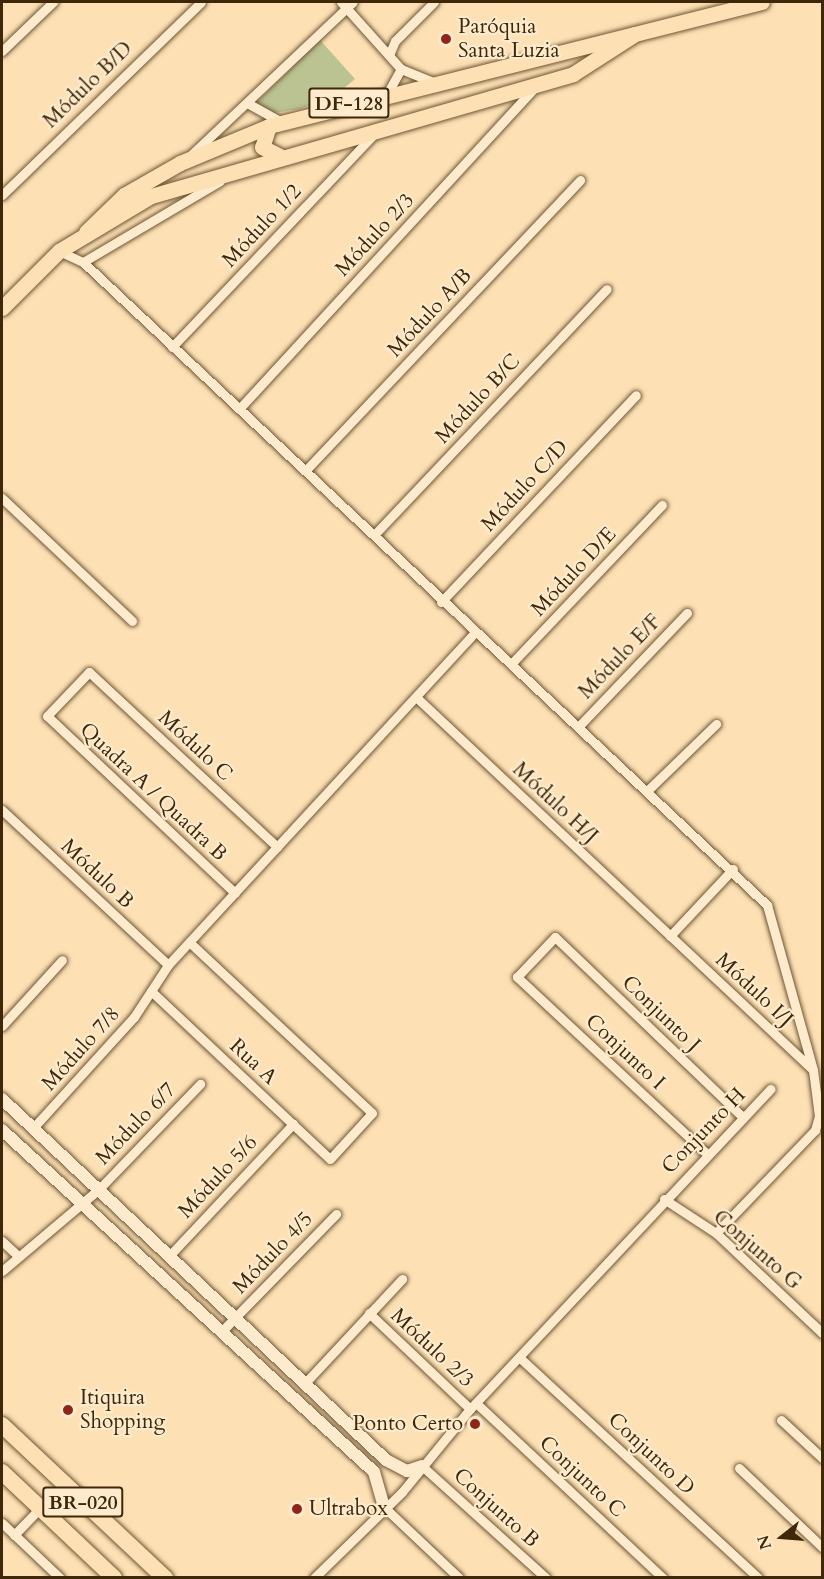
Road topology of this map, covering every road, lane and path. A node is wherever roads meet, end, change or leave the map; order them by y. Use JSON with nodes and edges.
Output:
{"nodes":[{"id":1,"x":53,"y":2,"type":"edge"},
{"id":2,"x":201,"y":2,"type":"edge"},
{"id":3,"x":434,"y":2,"type":"edge"},
{"id":4,"x":762,"y":2,"type":"edge"},
{"id":5,"x":347,"y":3,"type":"edge"},
{"id":6,"x":638,"y":32,"type":"junction"},
{"id":7,"x":2,"y":51,"type":"edge"},
{"id":8,"x":389,"y":55,"type":"junction"},
{"id":9,"x":532,"y":56,"type":"junction"},
{"id":10,"x":401,"y":69,"type":"junction"},
{"id":11,"x":433,"y":82,"type":"junction"},
{"id":12,"x":537,"y":85,"type":"junction"},
{"id":13,"x":387,"y":94,"type":"junction"},
{"id":14,"x":249,"y":104,"type":"junction"},
{"id":15,"x":275,"y":124,"type":"junction"},
{"id":16,"x":378,"y":130,"type":"junction"},
{"id":17,"x":282,"y":157,"type":"junction"},
{"id":18,"x":184,"y":162,"type":"junction"},
{"id":19,"x":236,"y":171,"type":"junction"},
{"id":20,"x":580,"y":180,"type":"dead end"},
{"id":21,"x":2,"y":195,"type":"edge"},
{"id":22,"x":86,"y":232,"type":"junction"},
{"id":23,"x":59,"y":251,"type":"junction"},
{"id":24,"x":83,"y":262,"type":"junction"},
{"id":25,"x":607,"y":289,"type":"dead end"},
{"id":26,"x":2,"y":308,"type":"edge"},
{"id":27,"x":172,"y":347,"type":"junction"},
{"id":28,"x":636,"y":395,"type":"dead end"},
{"id":29,"x":239,"y":409,"type":"junction"},
{"id":30,"x":306,"y":470,"type":"junction"},
{"id":31,"x":2,"y":498,"type":"edge"},
{"id":32,"x":662,"y":505,"type":"dead end"},
{"id":33,"x":375,"y":534,"type":"junction"},
{"id":34,"x":441,"y":602,"type":"junction"},
{"id":35,"x":687,"y":613,"type":"dead end"},
{"id":36,"x":132,"y":621,"type":"dead end"},
{"id":37,"x":476,"y":632,"type":"junction"},
{"id":38,"x":512,"y":663,"type":"junction"},
{"id":39,"x":416,"y":697,"type":"junction"},
{"id":40,"x":46,"y":716,"type":"joint"},
{"id":41,"x":716,"y":724,"type":"dead end"},
{"id":42,"x":580,"y":725,"type":"junction"},
{"id":43,"x":648,"y":790,"type":"junction"},
{"id":44,"x":2,"y":810,"type":"edge"},
{"id":45,"x":277,"y":847,"type":"junction"},
{"id":46,"x":733,"y":869,"type":"junction"},
{"id":47,"x":234,"y":893,"type":"junction"},
{"id":48,"x":670,"y":936,"type":"junction"},
{"id":49,"x":555,"y":937,"type":"joint"},
{"id":50,"x":189,"y":942,"type":"junction"},
{"id":51,"x":62,"y":960,"type":"dead end"},
{"id":52,"x":168,"y":965,"type":"junction"},
{"id":53,"x":151,"y":991,"type":"junction"},
{"id":54,"x":2,"y":1026,"type":"edge"},
{"id":55,"x":813,"y":1070,"type":"junction"},
{"id":56,"x":200,"y":1084,"type":"dead end"},
{"id":57,"x":770,"y":1089,"type":"dead end"},
{"id":58,"x":2,"y":1099,"type":"edge"},
{"id":59,"x":743,"y":1116,"type":"junction"},
{"id":60,"x":292,"y":1124,"type":"junction"},
{"id":61,"x":33,"y":1128,"type":"junction"},
{"id":62,"x":2,"y":1130,"type":"edge"},
{"id":63,"x":707,"y":1154,"type":"junction"},
{"id":64,"x":99,"y":1189,"type":"junction"},
{"id":65,"x":664,"y":1199,"type":"junction"},
{"id":66,"x":80,"y":1202,"type":"junction"},
{"id":67,"x":336,"y":1214,"type":"dead end"},
{"id":68,"x":716,"y":1233,"type":"junction"},
{"id":69,"x":2,"y":1240,"type":"edge"},
{"id":70,"x":170,"y":1255,"type":"junction"},
{"id":71,"x":18,"y":1256,"type":"junction"},
{"id":72,"x":2,"y":1271,"type":"edge"},
{"id":73,"x":402,"y":1279,"type":"dead end"},
{"id":74,"x":369,"y":1313,"type":"junction"},
{"id":75,"x":236,"y":1317,"type":"junction"},
{"id":76,"x":221,"y":1332,"type":"junction"},
{"id":77,"x":822,"y":1333,"type":"edge"},
{"id":78,"x":520,"y":1358,"type":"junction"},
{"id":79,"x":306,"y":1382,"type":"junction"},
{"id":80,"x":473,"y":1406,"type":"junction"},
{"id":81,"x":781,"y":1420,"type":"dead end"},
{"id":82,"x":2,"y":1425,"type":"edge"},
{"id":83,"x":822,"y":1458,"type":"edge"},
{"id":84,"x":422,"y":1466,"type":"junction"},
{"id":85,"x":739,"y":1468,"type":"dead end"},
{"id":86,"x":4,"y":1479,"type":"edge"},
{"id":87,"x":384,"y":1507,"type":"junction"},
{"id":88,"x":39,"y":1508,"type":"junction"},
{"id":89,"x":2,"y":1523,"type":"edge"},
{"id":90,"x":14,"y":1535,"type":"junction"},
{"id":91,"x":822,"y":1547,"type":"edge"},
{"id":92,"x":60,"y":1578,"type":"edge"},
{"id":93,"x":114,"y":1578,"type":"edge"},
{"id":94,"x":165,"y":1578,"type":"edge"},
{"id":95,"x":314,"y":1578,"type":"edge"},
{"id":96,"x":459,"y":1578,"type":"edge"},
{"id":97,"x":546,"y":1578,"type":"edge"},
{"id":98,"x":663,"y":1578,"type":"edge"},
{"id":99,"x":758,"y":1578,"type":"edge"}],
"edges":[{"from":1,"to":7,"type":"street"},
{"from":2,"to":21,"type":"street","name":"Módulo B/D"},
{"from":3,"to":8,"type":"street"},
{"from":4,"to":6,"type":"main road","name":"DF-128","number":"DF-128"},
{"from":5,"to":8,"type":"street"},
{"from":5,"to":14,"type":"street"},
{"from":6,"to":9,"type":"main road","name":"DF-128","number":"DF-128"},
{"from":6,"to":12,"type":"main road","name":"DF-128","number":"DF-128"},
{"from":8,"to":10,"type":"street"},
{"from":9,"to":11,"type":"main road","name":"DF-128","number":"DF-128"},
{"from":9,"to":12,"type":"main road"},
{"from":10,"to":11,"type":"street"},
{"from":10,"to":13,"type":"street"},
{"from":11,"to":13,"type":"main road","name":"DF-128","number":"DF-128"},
{"from":12,"to":16,"type":"main road","name":"DF-128","number":"DF-128"},
{"from":12,"to":29,"type":"street","name":"Módulo 2/3"},
{"from":13,"to":15,"type":"main road","name":"DF-128","number":"DF-128"},
{"from":14,"to":15,"type":"street"},
{"from":14,"to":18,"type":"street"},
{"from":15,"to":17,"type":"main road"},
{"from":15,"to":18,"type":"main road","name":"DF-128","number":"DF-128"},
{"from":16,"to":17,"type":"main road","name":"DF-128","number":"DF-128"},
{"from":16,"to":27,"type":"street","name":"Módulo 1/2"},
{"from":17,"to":19,"type":"main road","name":"DF-128","number":"DF-128"},
{"from":18,"to":22,"type":"main road","name":"DF-128","number":"DF-128"},
{"from":19,"to":22,"type":"main road","name":"DF-128","number":"DF-128"},
{"from":19,"to":24,"type":"street"},
{"from":20,"to":30,"type":"street","name":"Módulo A/B"},
{"from":22,"to":23,"type":"main road","name":"DF-128","number":"DF-128"},
{"from":23,"to":24,"type":"street"},
{"from":23,"to":26,"type":"main road","name":"DF-128","number":"DF-128"},
{"from":24,"to":27,"type":"street"},
{"from":25,"to":33,"type":"street","name":"Módulo B/C"},
{"from":27,"to":29,"type":"street"},
{"from":28,"to":34,"type":"street","name":"Módulo C/D"},
{"from":29,"to":30,"type":"street"},
{"from":30,"to":33,"type":"street"},
{"from":31,"to":36,"type":"street"},
{"from":32,"to":38,"type":"street","name":"Módulo D/E"},
{"from":33,"to":34,"type":"street"},
{"from":34,"to":37,"type":"street"},
{"from":35,"to":42,"type":"street","name":"Módulo E/F"},
{"from":37,"to":38,"type":"street"},
{"from":37,"to":39,"type":"street","name":"Módulo 7/8"},
{"from":38,"to":42,"type":"street"},
{"from":39,"to":45,"type":"street","name":"Módulo 7/8"},
{"from":39,"to":48,"type":"street","name":"Módulo H/J"},
{"from":40,"to":45,"type":"street","name":"Módulo C"},
{"from":40,"to":47,"type":"street","name":"Quadra A / Quadra B"},
{"from":41,"to":43,"type":"street"},
{"from":42,"to":43,"type":"street"},
{"from":43,"to":46,"type":"street"},
{"from":44,"to":52,"type":"street","name":"Módulo B"},
{"from":45,"to":47,"type":"street","name":"Módulo 7/8"},
{"from":46,"to":48,"type":"street"},
{"from":46,"to":55,"type":"street"},
{"from":47,"to":50,"type":"street","name":"Módulo 7/8"},
{"from":48,"to":55,"type":"street","name":"Módulo I/J"},
{"from":49,"to":59,"type":"street","name":"Conjunto J"},
{"from":49,"to":63,"type":"street","name":"Conjunto I"},
{"from":50,"to":52,"type":"street","name":"Módulo 7/8"},
{"from":50,"to":60,"type":"street","name":"Rua A"},
{"from":51,"to":54,"type":"street"},
{"from":52,"to":53,"type":"street","name":"Módulo 7/8"},
{"from":53,"to":60,"type":"street","name":"Rua A"},
{"from":53,"to":61,"type":"street","name":"Módulo 7/8"},
{"from":55,"to":68,"type":"street"},
{"from":56,"to":64,"type":"street","name":"Módulo 6/7"},
{"from":57,"to":59,"type":"street","name":"Conjunto H"},
{"from":58,"to":61,"type":"street"},
{"from":59,"to":63,"type":"street","name":"Conjunto H"},
{"from":60,"to":70,"type":"street","name":"Módulo 5/6"},
{"from":61,"to":64,"type":"street"},
{"from":62,"to":66,"type":"street"},
{"from":63,"to":65,"type":"street","name":"Conjunto H"},
{"from":64,"to":66,"type":"street","name":"Módulo 6/7"},
{"from":64,"to":70,"type":"street"},
{"from":65,"to":68,"type":"street","name":"Conjunto G"},
{"from":65,"to":78,"type":"street","name":"Conjunto H"},
{"from":66,"to":71,"type":"street","name":"Módulo 6/7"},
{"from":66,"to":76,"type":"street"},
{"from":67,"to":75,"type":"street","name":"Módulo 4/5"},
{"from":68,"to":77,"type":"street","name":"Conjunto G"},
{"from":69,"to":71,"type":"street"},
{"from":70,"to":75,"type":"street"},
{"from":71,"to":72,"type":"street","name":"Módulo 6/7"},
{"from":73,"to":74,"type":"street"},
{"from":74,"to":79,"type":"street"},
{"from":74,"to":80,"type":"street","name":"Módulo 2/3"},
{"from":75,"to":76,"type":"street","name":"Módulo 4/5"},
{"from":75,"to":79,"type":"street"},
{"from":76,"to":87,"type":"street"},
{"from":78,"to":80,"type":"street","name":"Conjunto H"},
{"from":78,"to":99,"type":"street","name":"Conjunto D"},
{"from":79,"to":84,"type":"street"},
{"from":80,"to":84,"type":"street","name":"Conjunto H"},
{"from":80,"to":98,"type":"street","name":"Conjunto C"},
{"from":81,"to":83,"type":"street"},
{"from":82,"to":94,"type":"highway","number":"BR-020"},
{"from":84,"to":87,"type":"street","name":"Conjunto H"},
{"from":84,"to":97,"type":"street","name":"Conjunto B"},
{"from":85,"to":91,"type":"street"},
{"from":86,"to":88,"type":"highway","number":"BR-020"},
{"from":87,"to":95,"type":"street","name":"Conjunto H"},
{"from":87,"to":96,"type":"street"},
{"from":88,"to":90,"type":"street"},
{"from":88,"to":93,"type":"highway","number":"BR-020"},
{"from":89,"to":90,"type":"street"},
{"from":90,"to":92,"type":"street"}]}
